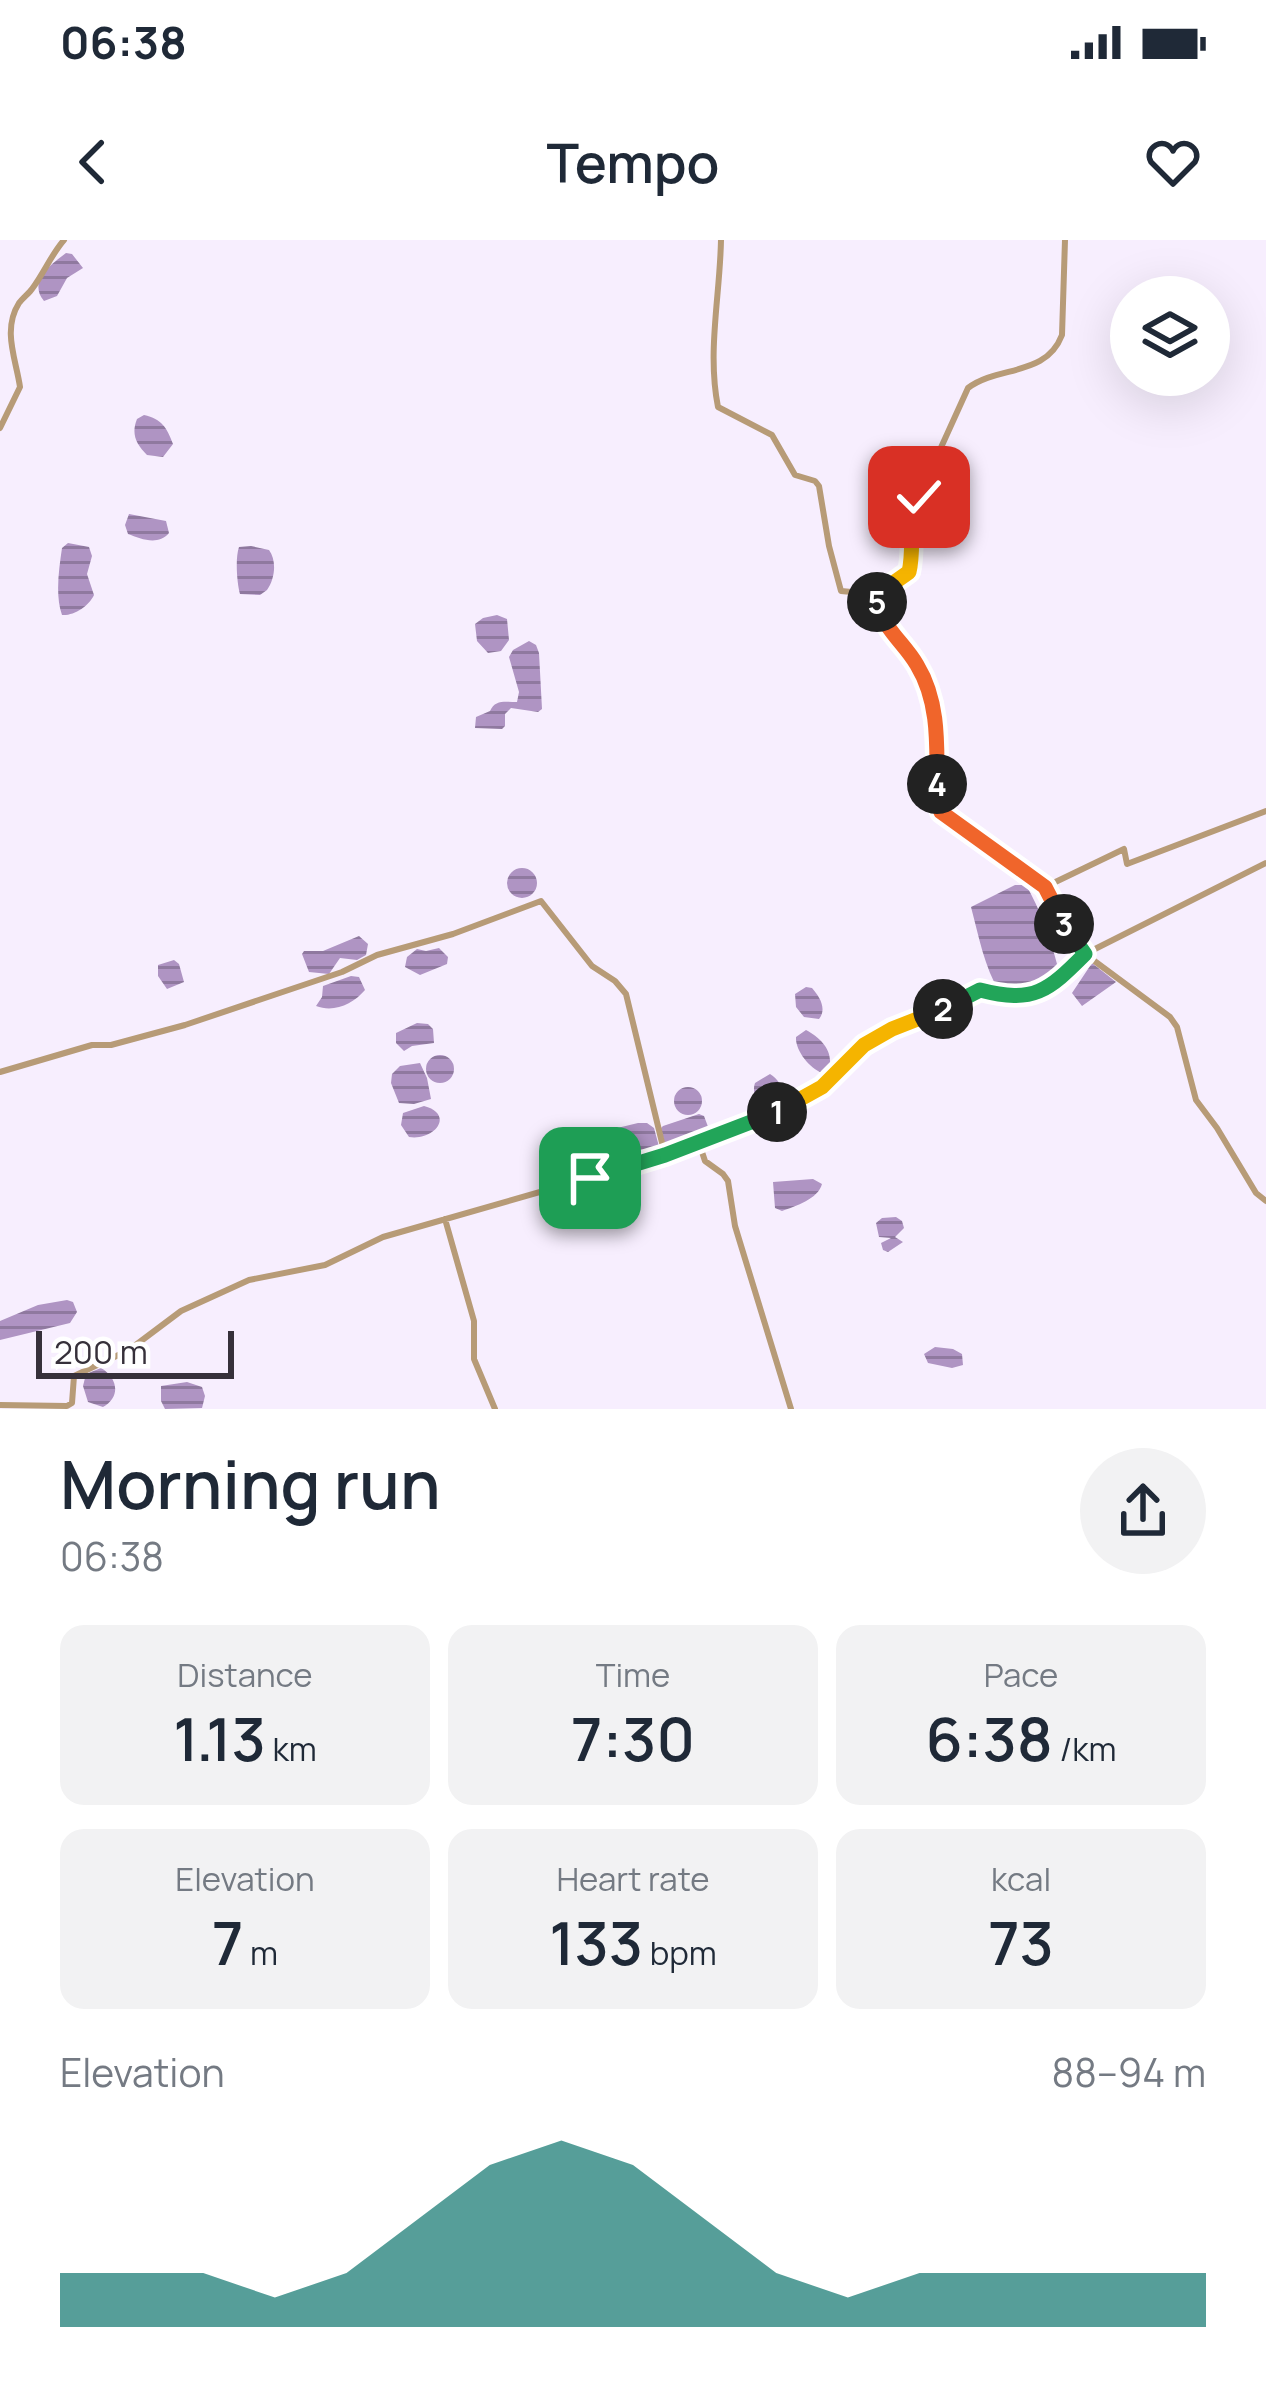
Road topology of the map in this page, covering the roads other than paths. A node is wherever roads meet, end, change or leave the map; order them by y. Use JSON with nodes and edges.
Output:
{"nodes":[{"id":1,"x":64,"y":240,"type":"edge"},
{"id":2,"x":721,"y":240,"type":"edge"},
{"id":3,"x":1066,"y":240,"type":"edge"},
{"id":4,"x":0,"y":428,"type":"edge"},
{"id":5,"x":875,"y":596,"type":"junction"},
{"id":6,"x":1266,"y":812,"type":"edge"},
{"id":7,"x":1266,"y":863,"type":"edge"},
{"id":8,"x":1045,"y":887,"type":"junction"},
{"id":9,"x":1085,"y":954,"type":"junction"},
{"id":10,"x":0,"y":1072,"type":"edge"},
{"id":11,"x":698,"y":1140,"type":"junction"},
{"id":12,"x":665,"y":1155,"type":"junction"},
{"id":13,"x":1266,"y":1202,"type":"edge"},
{"id":14,"x":445,"y":1220,"type":"junction"},
{"id":15,"x":0,"y":1405,"type":"edge"},
{"id":16,"x":496,"y":1409,"type":"edge"},
{"id":17,"x":791,"y":1409,"type":"edge"}],
"edges":[{"from":1,"to":4,"type":"street"},
{"from":2,"to":5,"type":"street"},
{"from":3,"to":5,"type":"street"},
{"from":5,"to":8,"type":"street"},
{"from":6,"to":8,"type":"street"},
{"from":7,"to":9,"type":"street"},
{"from":8,"to":9,"type":"street"},
{"from":9,"to":11,"type":"street"},
{"from":9,"to":13,"type":"street"},
{"from":10,"to":12,"type":"street"},
{"from":11,"to":12,"type":"street"},
{"from":11,"to":17,"type":"street"},
{"from":12,"to":14,"type":"street"},
{"from":14,"to":15,"type":"street"},
{"from":14,"to":16,"type":"street"}]}
